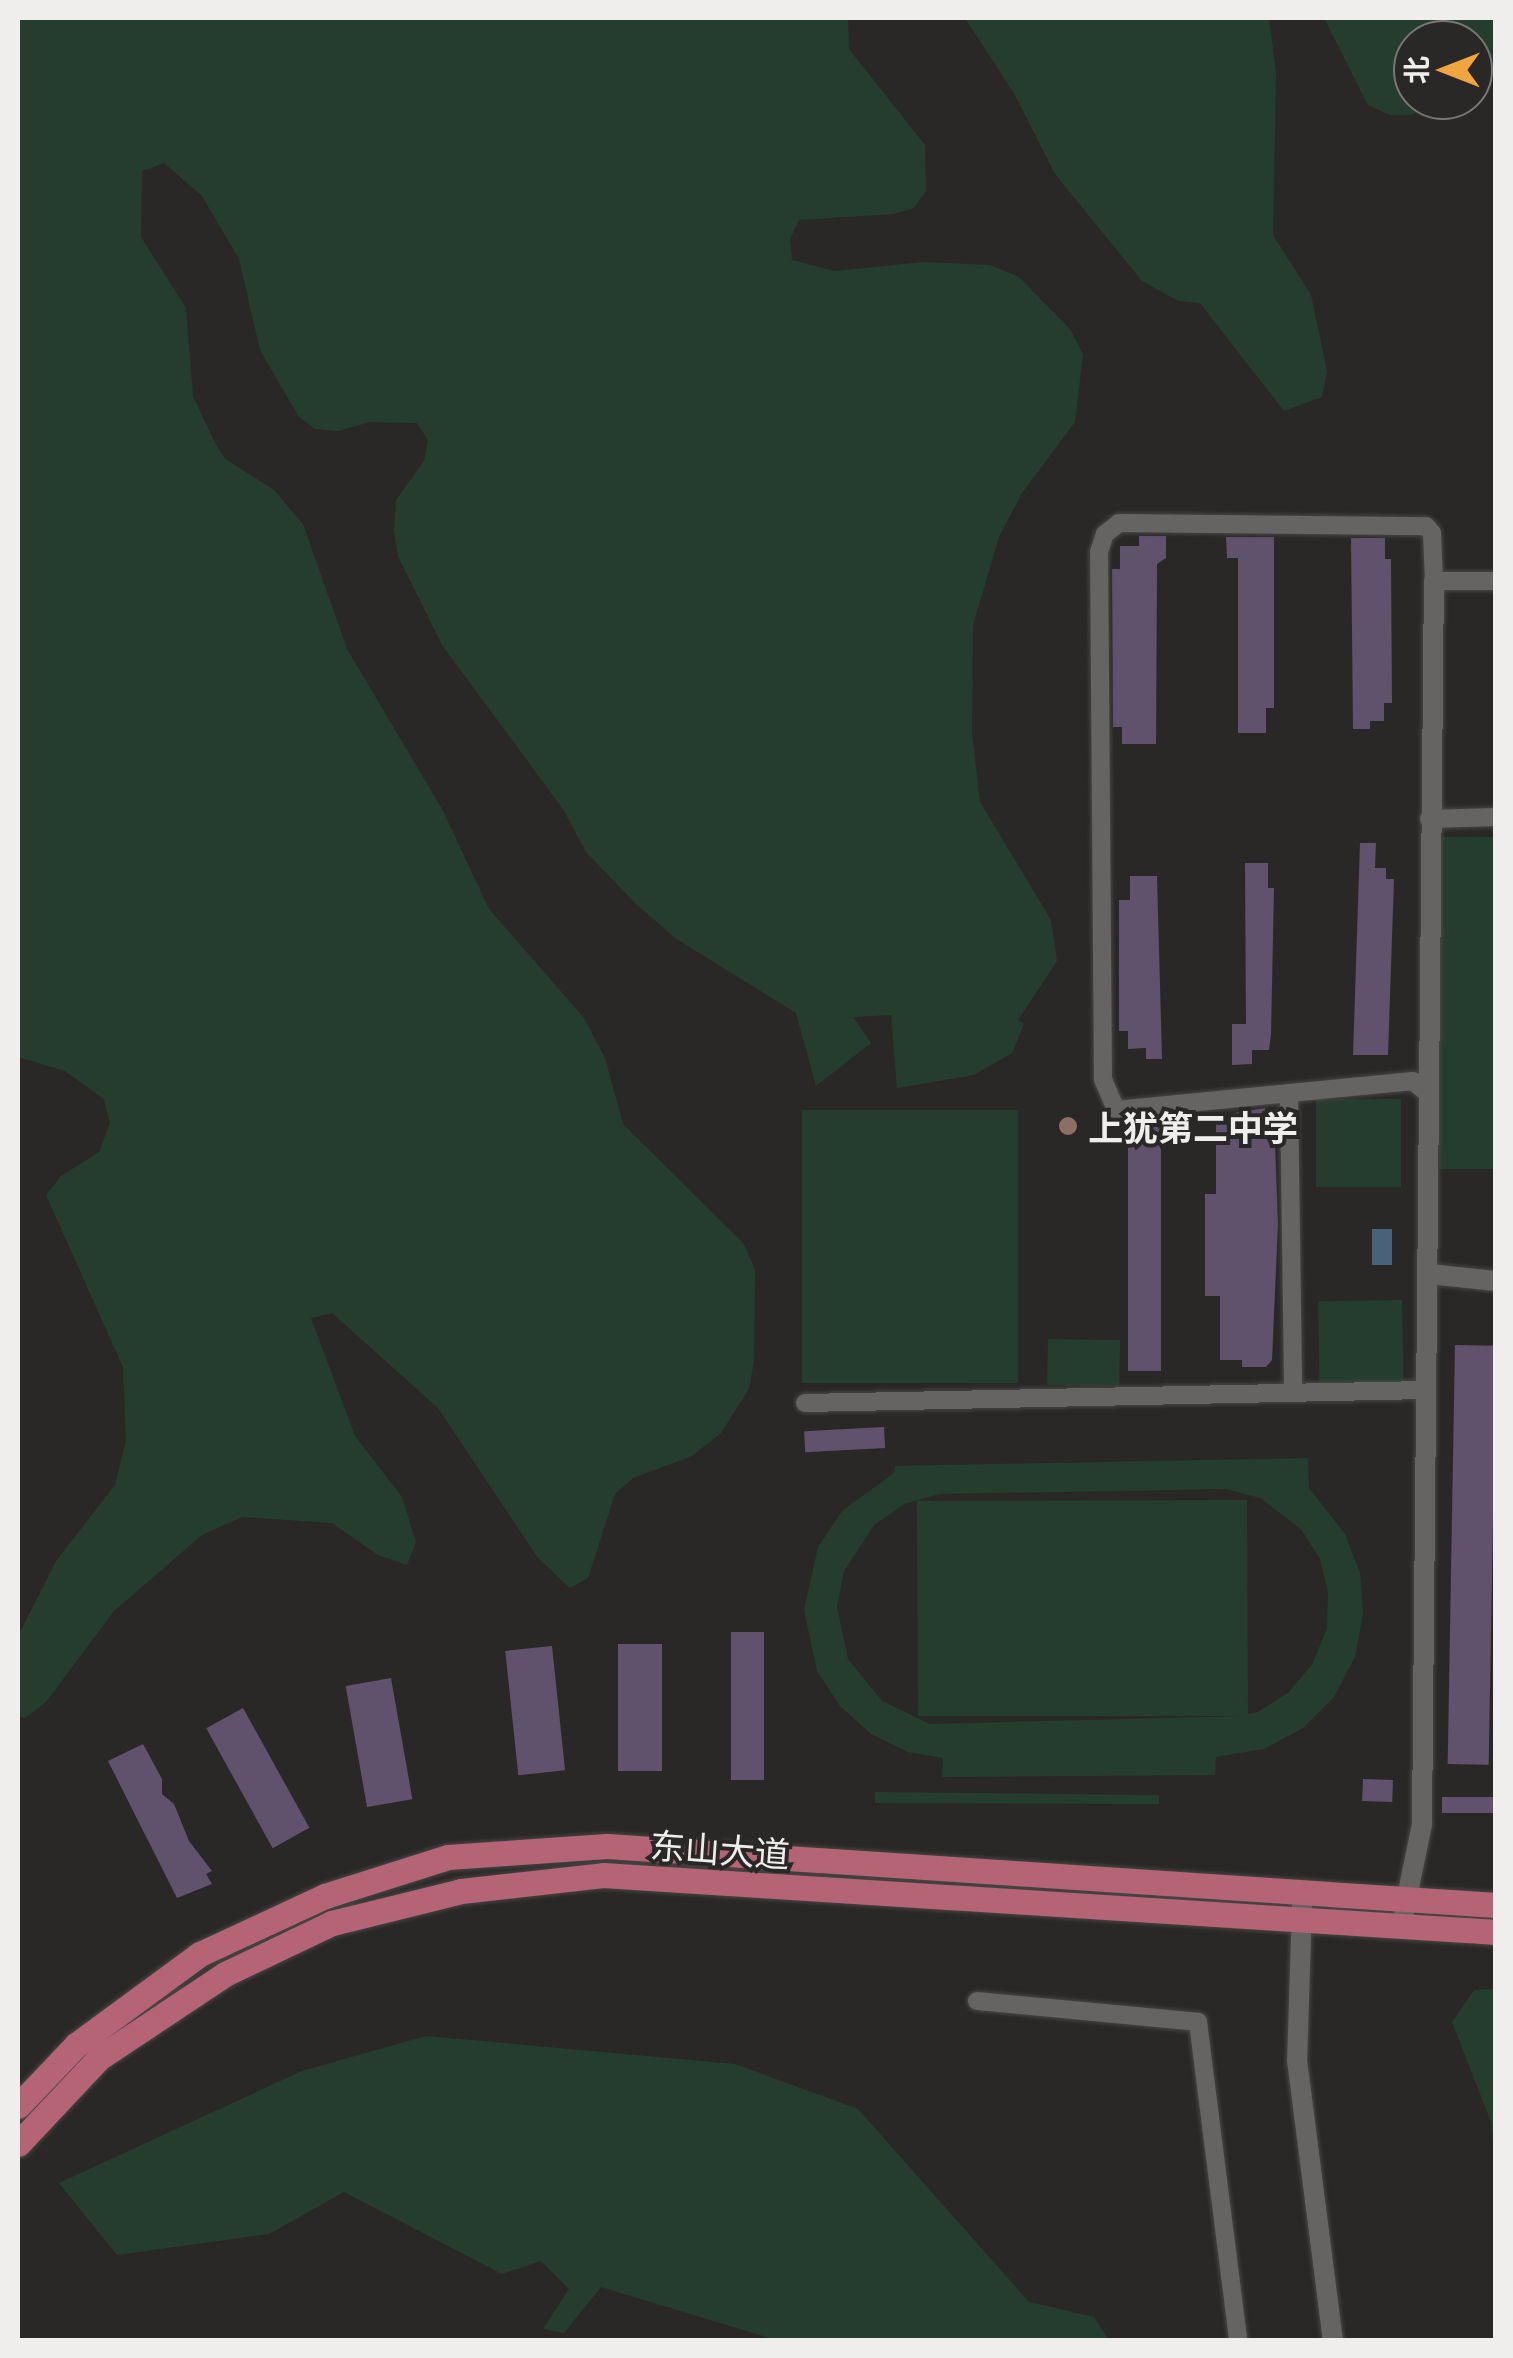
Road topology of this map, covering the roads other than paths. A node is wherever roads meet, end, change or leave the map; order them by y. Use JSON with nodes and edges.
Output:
{"nodes":[{"id":1,"x":1434,"y":582,"type":"junction"},
{"id":2,"x":1496,"y":582,"type":"edge"},
{"id":3,"x":1429,"y":818,"type":"junction"},
{"id":4,"x":1496,"y":818,"type":"edge"},
{"id":5,"x":1289,"y":1093,"type":"junction"},
{"id":6,"x":1430,"y":1095,"type":"junction"},
{"id":7,"x":1430,"y":1274,"type":"junction"},
{"id":8,"x":1496,"y":1281,"type":"edge"},
{"id":9,"x":1427,"y":1390,"type":"junction"},
{"id":10,"x":1294,"y":1392,"type":"junction"},
{"id":11,"x":805,"y":1404,"type":"dead end"},
{"id":12,"x":1302,"y":1894,"type":"junction"},
{"id":13,"x":1405,"y":1900,"type":"junction"},
{"id":14,"x":1496,"y":1905,"type":"edge"},
{"id":15,"x":1302,"y":1922,"type":"junction"},
{"id":16,"x":1403,"y":1929,"type":"junction"},
{"id":17,"x":1496,"y":1932,"type":"edge"},
{"id":18,"x":977,"y":2001,"type":"dead end"},
{"id":19,"x":18,"y":2106,"type":"edge"},
{"id":20,"x":18,"y":2144,"type":"edge"},
{"id":21,"x":1238,"y":2340,"type":"edge"},
{"id":22,"x":1333,"y":2340,"type":"edge"}],
"edges":[{"from":1,"to":2,"type":"street"},
{"from":1,"to":3,"type":"street"},
{"from":1,"to":5,"type":"street"},
{"from":3,"to":4,"type":"street"},
{"from":3,"to":6,"type":"street"},
{"from":5,"to":6,"type":"street"},
{"from":5,"to":10,"type":"street"},
{"from":6,"to":7,"type":"street"},
{"from":7,"to":8,"type":"street"},
{"from":7,"to":9,"type":"street"},
{"from":9,"to":10,"type":"street"},
{"from":9,"to":13,"type":"street"},
{"from":10,"to":11,"type":"street"},
{"from":12,"to":13,"type":"main road","name":"东山大道"},
{"from":12,"to":15,"type":"street"},
{"from":12,"to":19,"type":"main road","name":"东山大道"},
{"from":13,"to":14,"type":"main road","name":"东山大道"},
{"from":13,"to":16,"type":"street"},
{"from":15,"to":16,"type":"main road","name":"东山大道"},
{"from":15,"to":20,"type":"main road","name":"东山大道"},
{"from":15,"to":22,"type":"street"},
{"from":16,"to":17,"type":"main road","name":"东山大道"},
{"from":18,"to":21,"type":"street"}]}
